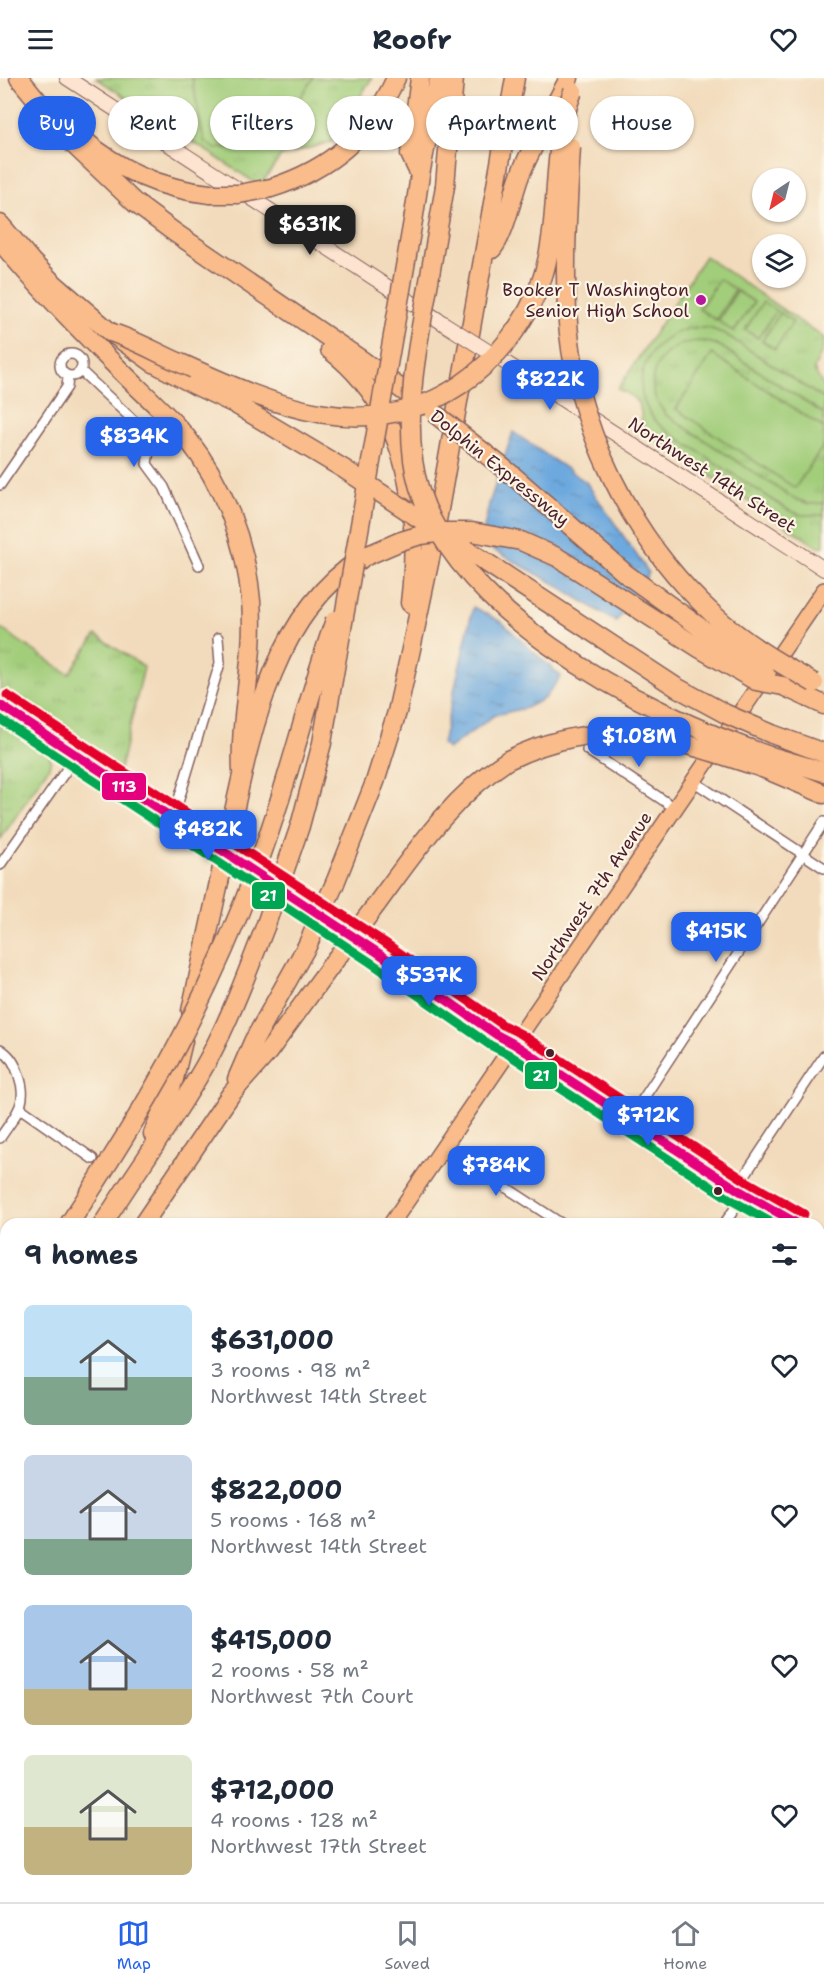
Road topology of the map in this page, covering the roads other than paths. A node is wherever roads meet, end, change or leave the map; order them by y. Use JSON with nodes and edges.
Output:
{"nodes":[{"id":1,"x":19,"y":78,"type":"edge"},
{"id":2,"x":67,"y":78,"type":"edge"},
{"id":3,"x":396,"y":78,"type":"edge"},
{"id":4,"x":420,"y":78,"type":"edge"},
{"id":5,"x":439,"y":78,"type":"edge"},
{"id":6,"x":454,"y":78,"type":"edge"},
{"id":7,"x":514,"y":78,"type":"edge"},
{"id":8,"x":572,"y":82,"type":"edge"},
{"id":9,"x":33,"y":96,"type":"edge"},
{"id":10,"x":84,"y":150,"type":"edge"},
{"id":11,"x":95,"y":150,"type":"edge"},
{"id":12,"x":419,"y":179,"type":"junction"},
{"id":13,"x":0,"y":224,"type":"edge"},
{"id":14,"x":174,"y":232,"type":"junction"},
{"id":15,"x":0,"y":241,"type":"edge"},
{"id":16,"x":484,"y":257,"type":"junction"},
{"id":17,"x":110,"y":332,"type":"junction"},
{"id":18,"x":81,"y":371,"type":"junction"},
{"id":19,"x":68,"y":376,"type":"junction"},
{"id":20,"x":0,"y":485,"type":"edge"},
{"id":21,"x":199,"y":565,"type":"dead end"},
{"id":22,"x":824,"y":568,"type":"edge"},
{"id":23,"x":348,"y":585,"type":"junction"},
{"id":24,"x":824,"y":590,"type":"edge"},
{"id":25,"x":218,"y":638,"type":"dead end"},
{"id":26,"x":411,"y":649,"type":"junction"},
{"id":27,"x":783,"y":686,"type":"junction"},
{"id":28,"x":815,"y":689,"type":"edge"},
{"id":29,"x":0,"y":705,"type":"edge"},
{"id":30,"x":824,"y":705,"type":"edge"},
{"id":31,"x":587,"y":750,"type":"dead end"},
{"id":32,"x":824,"y":753,"type":"edge"},
{"id":33,"x":76,"y":756,"type":"junction"},
{"id":34,"x":767,"y":762,"type":"junction"},
{"id":35,"x":242,"y":772,"type":"junction"},
{"id":36,"x":824,"y":772,"type":"edge"},
{"id":37,"x":693,"y":782,"type":"junction"},
{"id":38,"x":824,"y":784,"type":"edge"},
{"id":39,"x":824,"y":794,"type":"edge"},
{"id":40,"x":675,"y":808,"type":"junction"},
{"id":41,"x":173,"y":819,"type":"junction"},
{"id":42,"x":824,"y":822,"type":"edge"},
{"id":43,"x":803,"y":854,"type":"junction"},
{"id":44,"x":0,"y":865,"type":"edge"},
{"id":45,"x":824,"y":868,"type":"edge"},
{"id":46,"x":514,"y":1044,"type":"junction"},
{"id":47,"x":0,"y":1049,"type":"edge"},
{"id":48,"x":824,"y":1056,"type":"edge"},
{"id":49,"x":231,"y":1094,"type":"junction"},
{"id":50,"x":20,"y":1108,"type":"junction"},
{"id":51,"x":630,"y":1119,"type":"junction"},
{"id":52,"x":0,"y":1138,"type":"edge"},
{"id":53,"x":444,"y":1147,"type":"junction"},
{"id":54,"x":93,"y":1159,"type":"dead end"},
{"id":55,"x":133,"y":1176,"type":"junction"},
{"id":56,"x":740,"y":1191,"type":"junction"},
{"id":57,"x":73,"y":1218,"type":"edge"},
{"id":58,"x":107,"y":1218,"type":"edge"},
{"id":59,"x":147,"y":1218,"type":"edge"},
{"id":60,"x":395,"y":1218,"type":"edge"},
{"id":61,"x":553,"y":1218,"type":"edge"},
{"id":62,"x":728,"y":1218,"type":"edge"},
{"id":63,"x":787,"y":1218,"type":"edge"}],
"edges":[{"from":1,"to":9,"type":"highway"},
{"from":2,"to":22,"type":"street","name":"Northwest 14th Street","bridge":true},
{"from":3,"to":11,"type":"highway","bridge":true},
{"from":4,"to":12,"type":"highway"},
{"from":5,"to":12,"type":"highway"},
{"from":6,"to":34,"type":"highway","bridge":true},
{"from":7,"to":16,"type":"highway"},
{"from":8,"to":16,"type":"highway"},
{"from":8,"to":17,"type":"highway","bridge":true},
{"from":8,"to":28,"type":"highway","bridge":true},
{"from":10,"to":14,"type":"highway"},
{"from":12,"to":23,"type":"highway","bridge":true},
{"from":13,"to":17,"type":"highway"},
{"from":14,"to":26,"type":"highway"},
{"from":14,"to":27,"type":"highway","name":"Dolphin Expressway","bridge":true},
{"from":15,"to":35,"type":"highway"},
{"from":16,"to":26,"type":"highway"},
{"from":17,"to":32,"type":"highway","bridge":true},
{"from":18,"to":19,"type":"street"},
{"from":18,"to":19,"type":"street"},
{"from":18,"to":21,"type":"street"},
{"from":19,"to":20,"type":"street"},
{"from":23,"to":55,"type":"highway","bridge":true},
{"from":23,"to":57,"type":"highway","bridge":true},
{"from":24,"to":37,"type":"main road","name":"Northwest 7th Avenue"},
{"from":25,"to":41,"type":"street"},
{"from":26,"to":49,"type":"highway","bridge":true},
{"from":27,"to":28,"type":"highway","name":"Dolphin Expressway"},
{"from":27,"to":35,"type":"highway","bridge":true},
{"from":28,"to":30,"type":"highway","name":"Dolphin Expressway"},
{"from":29,"to":33,"type":"street"},
{"from":31,"to":40,"type":"street"},
{"from":33,"to":41,"type":"street"},
{"from":33,"to":44,"type":"street"},
{"from":34,"to":36,"type":"highway"},
{"from":34,"to":38,"type":"highway"},
{"from":34,"to":39,"type":"highway"},
{"from":34,"to":49,"type":"highway","bridge":true},
{"from":35,"to":55,"type":"highway","bridge":true},
{"from":37,"to":40,"type":"main road","name":"Northwest 7th Avenue"},
{"from":37,"to":43,"type":"street"},
{"from":40,"to":46,"type":"main road","name":"Northwest 7th Avenue"},
{"from":41,"to":46,"type":"street"},
{"from":42,"to":43,"type":"street"},
{"from":43,"to":45,"type":"street"},
{"from":43,"to":51,"type":"street"},
{"from":46,"to":51,"type":"street"},
{"from":46,"to":53,"type":"main road","name":"Northwest 7th Avenue"},
{"from":47,"to":50,"type":"street"},
{"from":48,"to":56,"type":"street"},
{"from":49,"to":59,"type":"highway"},
{"from":50,"to":52,"type":"street"},
{"from":50,"to":54,"type":"street"},
{"from":51,"to":56,"type":"street"},
{"from":53,"to":60,"type":"main road","name":"Northwest 7th Avenue"},
{"from":53,"to":61,"type":"street"},
{"from":55,"to":58,"type":"highway"},
{"from":56,"to":62,"type":"street"},
{"from":56,"to":63,"type":"street"}]}
